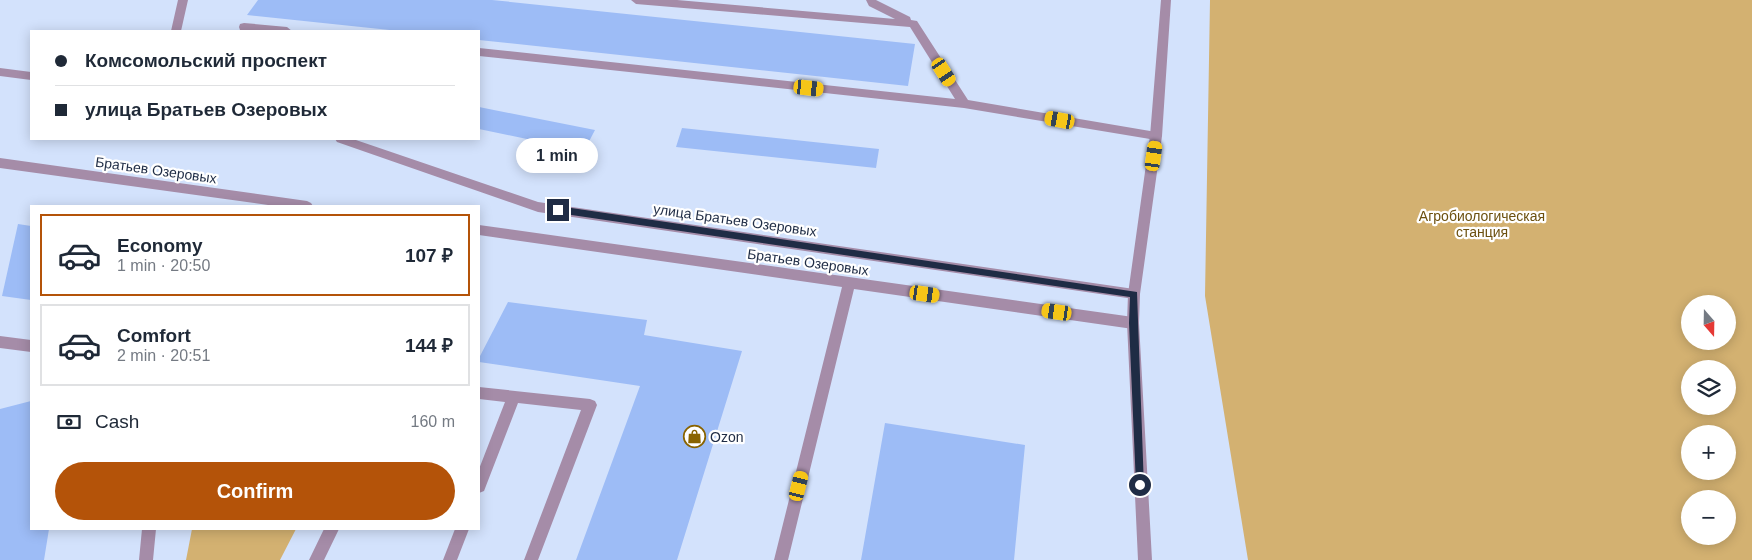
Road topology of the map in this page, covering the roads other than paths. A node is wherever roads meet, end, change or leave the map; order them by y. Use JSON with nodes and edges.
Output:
{"nodes":[{"id":1,"x":183,"y":0,"type":"edge"},
{"id":2,"x":636,"y":0,"type":"edge"},
{"id":3,"x":871,"y":0,"type":"edge"},
{"id":4,"x":1166,"y":0,"type":"edge"},
{"id":5,"x":913,"y":24,"type":"junction"},
{"id":6,"x":244,"y":27,"type":"dead end"},
{"id":7,"x":176,"y":30,"type":"edge"},
{"id":8,"x":276,"y":30,"type":"edge"},
{"id":9,"x":480,"y":52,"type":"edge"},
{"id":10,"x":0,"y":72,"type":"edge"},
{"id":11,"x":30,"y":76,"type":"edge"},
{"id":12,"x":964,"y":104,"type":"junction"},
{"id":13,"x":1156,"y":136,"type":"junction"},
{"id":14,"x":344,"y":140,"type":"edge"},
{"id":15,"x":0,"y":163,"type":"edge"},
{"id":16,"x":300,"y":205,"type":"edge"},
{"id":17,"x":480,"y":230,"type":"edge"},
{"id":18,"x":850,"y":283,"type":"junction"},
{"id":19,"x":1134,"y":294,"type":"junction"},
{"id":20,"x":1133,"y":323,"type":"junction"},
{"id":21,"x":0,"y":342,"type":"edge"},
{"id":22,"x":30,"y":346,"type":"edge"},
{"id":23,"x":480,"y":393,"type":"edge"},
{"id":24,"x":514,"y":396,"type":"junction"},
{"id":25,"x":480,"y":483,"type":"edge"},
{"id":26,"x":149,"y":530,"type":"edge"},
{"id":27,"x":331,"y":530,"type":"edge"},
{"id":28,"x":462,"y":530,"type":"edge"},
{"id":29,"x":146,"y":560,"type":"edge"},
{"id":30,"x":316,"y":560,"type":"edge"},
{"id":31,"x":450,"y":560,"type":"edge"},
{"id":32,"x":531,"y":560,"type":"edge"},
{"id":33,"x":781,"y":560,"type":"edge"},
{"id":34,"x":1145,"y":560,"type":"edge"}],
"edges":[{"from":1,"to":7,"type":"street"},
{"from":2,"to":5,"type":"street"},
{"from":3,"to":5,"type":"street"},
{"from":4,"to":13,"type":"street"},
{"from":5,"to":12,"type":"street"},
{"from":6,"to":8,"type":"street"},
{"from":9,"to":12,"type":"street"},
{"from":10,"to":11,"type":"street"},
{"from":12,"to":13,"type":"street"},
{"from":13,"to":19,"type":"street"},
{"from":14,"to":19,"type":"street","name":"улица Братьев Озеровых"},
{"from":15,"to":16,"type":"street","name":"Братьев Озеровых"},
{"from":17,"to":18,"type":"street","name":"Братьев Озеровых"},
{"from":18,"to":20,"type":"street","name":"Братьев Озеровых"},
{"from":18,"to":33,"type":"street"},
{"from":19,"to":20,"type":"street"},
{"from":20,"to":34,"type":"street"},
{"from":21,"to":22,"type":"street"},
{"from":23,"to":24,"type":"street"},
{"from":24,"to":25,"type":"street"},
{"from":24,"to":32,"type":"street"},
{"from":26,"to":29,"type":"street"},
{"from":27,"to":30,"type":"street"},
{"from":28,"to":31,"type":"street"}]}
